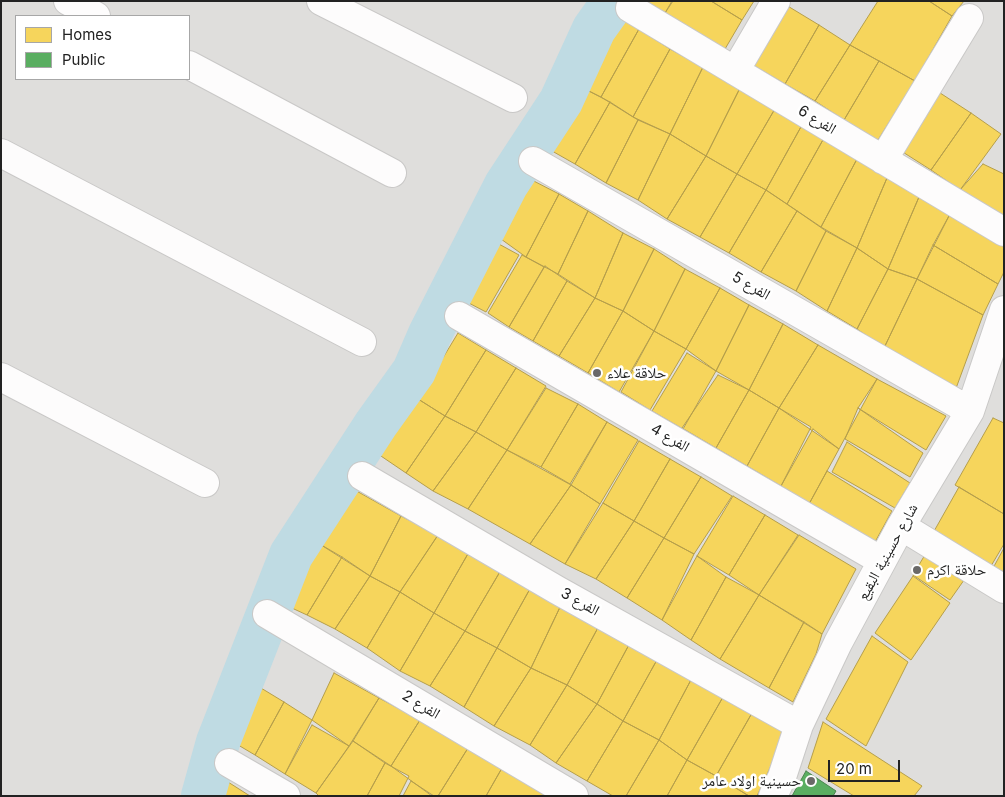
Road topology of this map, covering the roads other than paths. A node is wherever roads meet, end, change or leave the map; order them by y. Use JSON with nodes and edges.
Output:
{"nodes":[{"id":1,"x":68,"y":1,"type":"edge"},
{"id":2,"x":321,"y":1,"type":"edge"},
{"id":3,"x":776,"y":1,"type":"edge"},
{"id":4,"x":630,"y":8,"type":"dead end"},
{"id":5,"x":94,"y":15,"type":"edge"},
{"id":6,"x":969,"y":18,"type":"dead end"},
{"id":7,"x":190,"y":66,"type":"edge"},
{"id":8,"x":735,"y":72,"type":"junction"},
{"id":9,"x":512,"y":98,"type":"dead end"},
{"id":10,"x":1,"y":152,"type":"edge"},
{"id":11,"x":883,"y":160,"type":"junction"},
{"id":12,"x":532,"y":161,"type":"dead end"},
{"id":13,"x":392,"y":173,"type":"dead end"},
{"id":14,"x":1004,"y":232,"type":"edge"},
{"id":15,"x":1004,"y":310,"type":"edge"},
{"id":16,"x":459,"y":316,"type":"dead end"},
{"id":17,"x":362,"y":342,"type":"dead end"},
{"id":18,"x":1,"y":377,"type":"edge"},
{"id":19,"x":970,"y":412,"type":"junction"},
{"id":20,"x":362,"y":476,"type":"dead end"},
{"id":21,"x":205,"y":483,"type":"dead end"},
{"id":22,"x":901,"y":526,"type":"junction"},
{"id":23,"x":882,"y":561,"type":"junction"},
{"id":24,"x":1004,"y":589,"type":"edge"},
{"id":25,"x":267,"y":614,"type":"dead end"},
{"id":26,"x":799,"y":725,"type":"junction"},
{"id":27,"x":229,"y":763,"type":"dead end"},
{"id":28,"x":286,"y":796,"type":"edge"},
{"id":29,"x":574,"y":796,"type":"edge"},
{"id":30,"x":773,"y":796,"type":"edge"}],
"edges":[{"from":1,"to":5,"type":"street"},
{"from":2,"to":9,"type":"street"},
{"from":3,"to":8,"type":"street"},
{"from":4,"to":8,"type":"street","name":"الفرع 6"},
{"from":6,"to":11,"type":"street"},
{"from":7,"to":13,"type":"street"},
{"from":8,"to":11,"type":"street","name":"الفرع 6"},
{"from":10,"to":17,"type":"street"},
{"from":11,"to":14,"type":"street","name":"الفرع 6"},
{"from":12,"to":19,"type":"street","name":"الفرع 5"},
{"from":15,"to":19,"type":"street","name":"شارع حسينية البقيع"},
{"from":16,"to":23,"type":"street","name":"الفرع 4"},
{"from":18,"to":21,"type":"street"},
{"from":19,"to":22,"type":"street","name":"شارع حسينية البقيع"},
{"from":20,"to":26,"type":"street","name":"الفرع 3"},
{"from":22,"to":23,"type":"street","name":"شارع حسينية البقيع"},
{"from":22,"to":24,"type":"street"},
{"from":23,"to":26,"type":"street","name":"شارع حسينية البقيع"},
{"from":25,"to":29,"type":"street","name":"الفرع 2"},
{"from":26,"to":30,"type":"street","name":"شارع حسينية البقيع"},
{"from":27,"to":28,"type":"street"}]}
